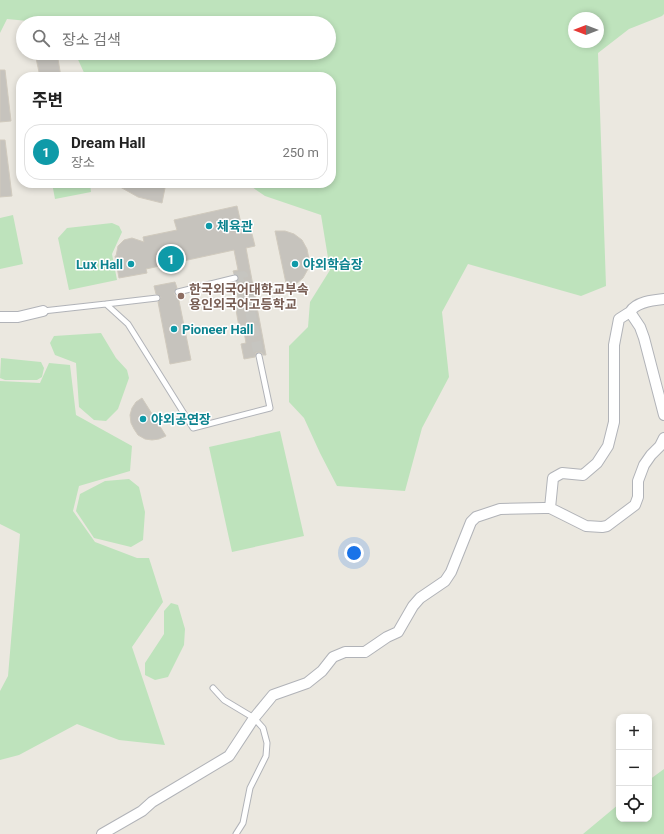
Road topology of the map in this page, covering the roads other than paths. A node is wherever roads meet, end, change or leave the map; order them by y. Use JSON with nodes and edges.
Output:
{"nodes":[{"id":1,"x":235,"y":278,"type":"dead end"},
{"id":2,"x":178,"y":292,"type":"dead end"},
{"id":3,"x":157,"y":298,"type":"dead end"},
{"id":4,"x":664,"y":299,"type":"edge"},
{"id":5,"x":106,"y":304,"type":"junction"},
{"id":6,"x":42,"y":311,"type":"joint"},
{"id":7,"x":630,"y":312,"type":"junction"},
{"id":8,"x":0,"y":317,"type":"edge"},
{"id":9,"x":259,"y":356,"type":"tunnel mouth"},
{"id":10,"x":664,"y":415,"type":"edge"},
{"id":11,"x":664,"y":438,"type":"edge"},
{"id":12,"x":550,"y":508,"type":"junction"},
{"id":13,"x":213,"y":688,"type":"dead end"},
{"id":14,"x":254,"y":718,"type":"junction"},
{"id":15,"x":102,"y":834,"type":"edge"},
{"id":16,"x":236,"y":834,"type":"edge"}],
"edges":[{"from":1,"to":2,"type":"lane"},
{"from":3,"to":5,"type":"lane"},
{"from":4,"to":7,"type":"street"},
{"from":5,"to":6,"type":"lane"},
{"from":5,"to":9,"type":"lane"},
{"from":6,"to":8,"type":"street"},
{"from":7,"to":10,"type":"street"},
{"from":7,"to":12,"type":"street"},
{"from":11,"to":12,"type":"street"},
{"from":12,"to":14,"type":"street"},
{"from":13,"to":14,"type":"lane"},
{"from":14,"to":15,"type":"street"},
{"from":14,"to":16,"type":"lane"}]}
